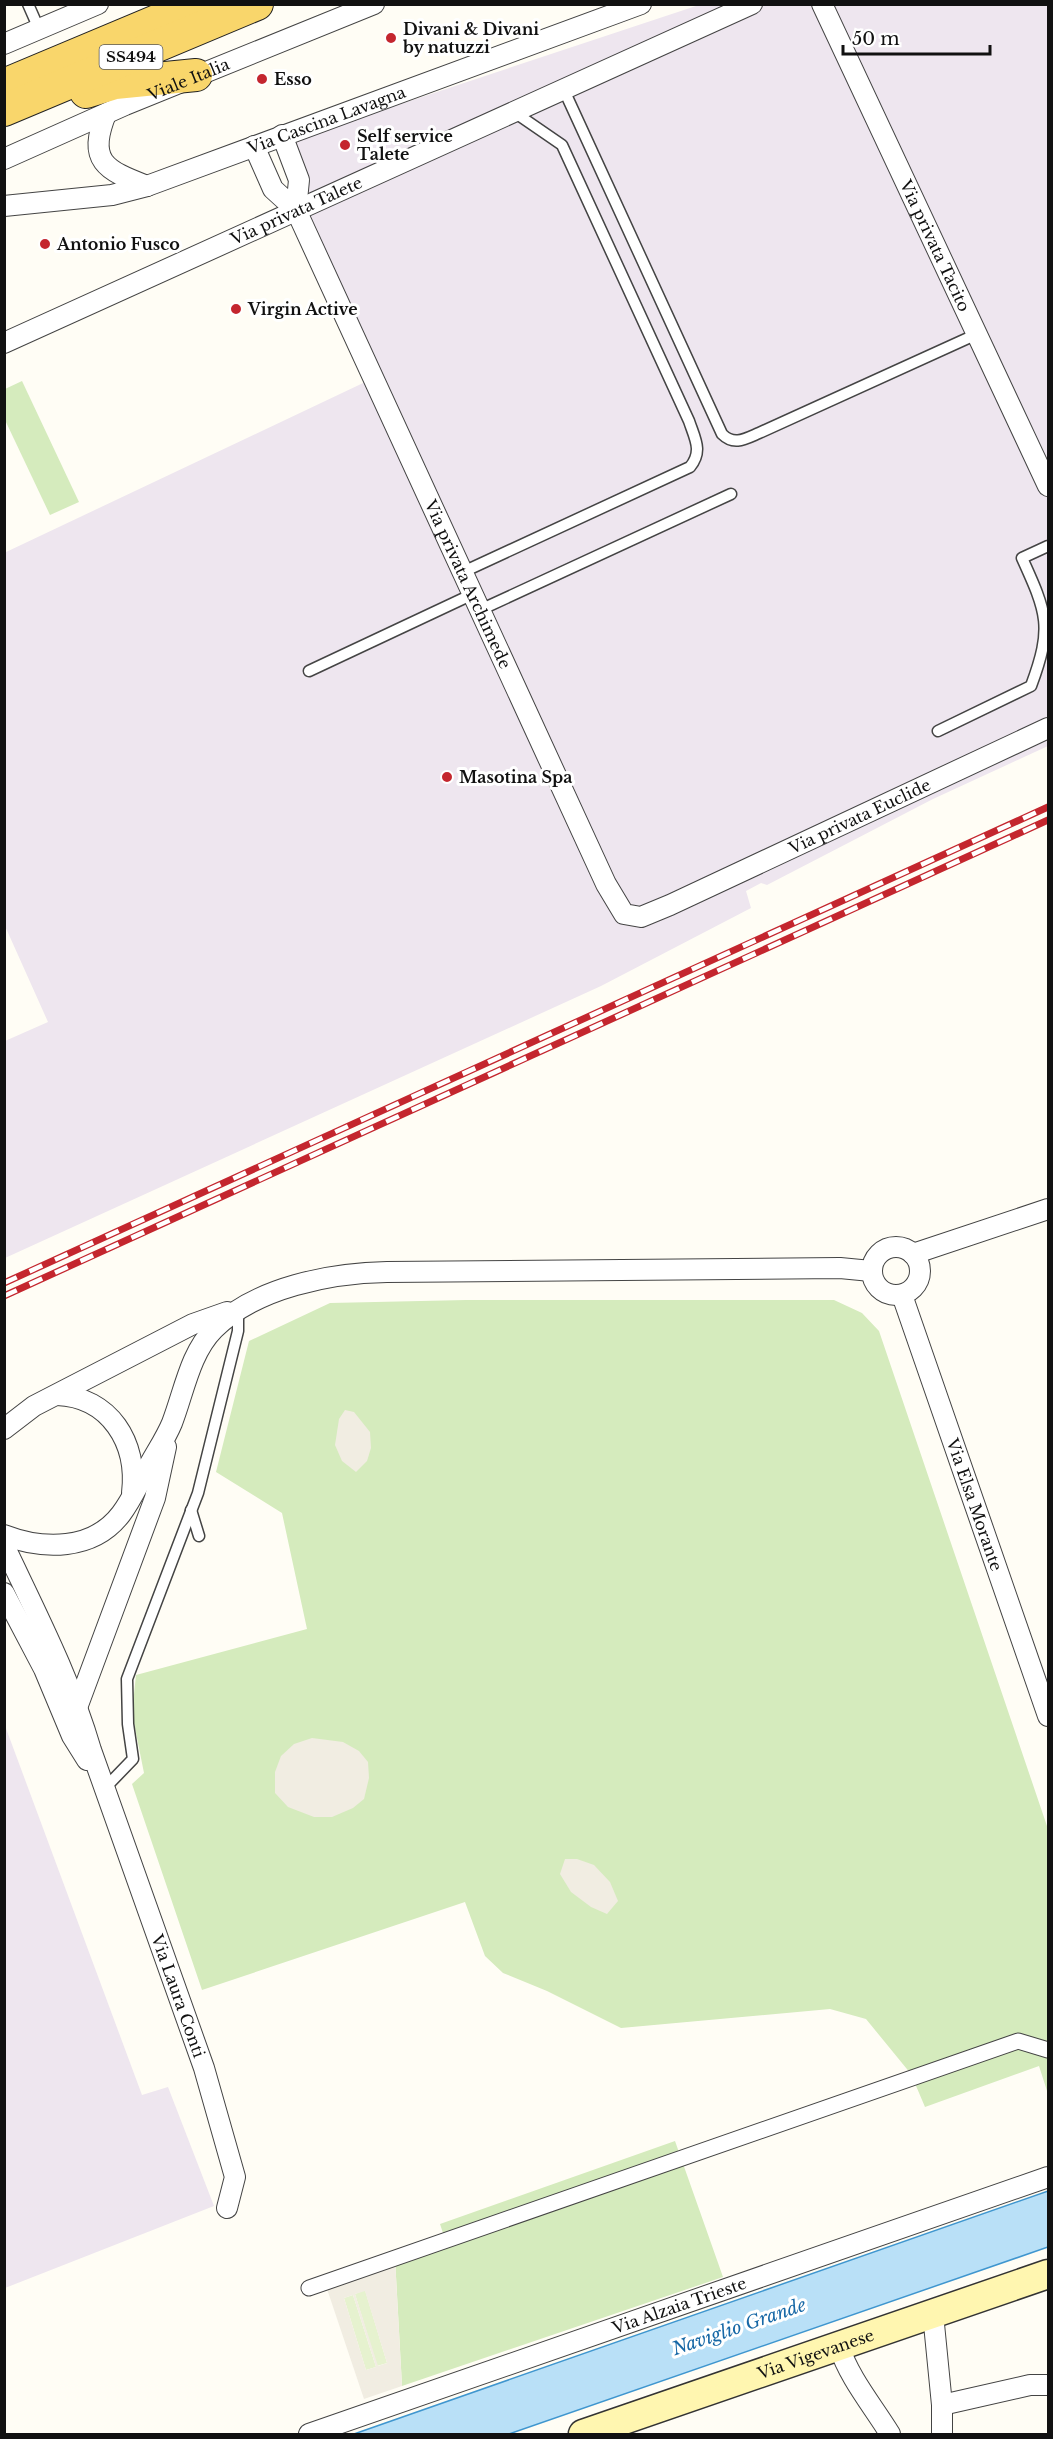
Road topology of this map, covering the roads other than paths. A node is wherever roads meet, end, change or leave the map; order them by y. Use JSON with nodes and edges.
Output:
{"nodes":[{"id":1,"x":28,"y":4,"type":"edge"},
{"id":2,"x":98,"y":4,"type":"edge"},
{"id":3,"x":197,"y":4,"type":"edge"},
{"id":4,"x":257,"y":4,"type":"edge"},
{"id":5,"x":374,"y":4,"type":"edge"},
{"id":6,"x":641,"y":4,"type":"edge"},
{"id":7,"x":752,"y":4,"type":"edge"},
{"id":8,"x":822,"y":5,"type":"edge"},
{"id":9,"x":39,"y":29,"type":"junction"},
{"id":10,"x":4,"y":44,"type":"edge"},
{"id":11,"x":196,"y":75,"type":"junction"},
{"id":12,"x":4,"y":85,"type":"edge"},
{"id":13,"x":563,"y":88,"type":"junction"},
{"id":14,"x":4,"y":110,"type":"edge"},
{"id":15,"x":513,"y":111,"type":"junction"},
{"id":16,"x":106,"y":114,"type":"junction"},
{"id":17,"x":4,"y":125,"type":"edge"},
{"id":18,"x":282,"y":135,"type":"junction"},
{"id":19,"x":254,"y":146,"type":"junction"},
{"id":20,"x":4,"y":159,"type":"edge"},
{"id":21,"x":147,"y":186,"type":"junction"},
{"id":22,"x":4,"y":206,"type":"edge"},
{"id":23,"x":296,"y":210,"type":"junction"},
{"id":24,"x":977,"y":333,"type":"junction"},
{"id":25,"x":4,"y":344,"type":"edge"},
{"id":26,"x":1048,"y":486,"type":"edge"},
{"id":27,"x":731,"y":494,"type":"dead end"},
{"id":28,"x":1048,"y":546,"type":"edge"},
{"id":29,"x":463,"y":572,"type":"junction"},
{"id":30,"x":476,"y":602,"type":"junction"},
{"id":31,"x":309,"y":671,"type":"dead end"},
{"id":32,"x":1048,"y":728,"type":"edge"},
{"id":33,"x":938,"y":731,"type":"dead end"},
{"id":34,"x":670,"y":905,"type":"joint"},
{"id":35,"x":1048,"y":1209,"type":"edge"},
{"id":36,"x":913,"y":1254,"type":"junction"},
{"id":37,"x":872,"y":1271,"type":"junction"},
{"id":38,"x":902,"y":1295,"type":"junction"},
{"id":39,"x":238,"y":1310,"type":"junction"},
{"id":40,"x":57,"y":1395,"type":"junction"},
{"id":41,"x":171,"y":1426,"type":"junction"},
{"id":42,"x":4,"y":1429,"type":"edge"},
{"id":43,"x":126,"y":1505,"type":"junction"},
{"id":44,"x":191,"y":1510,"type":"junction"},
{"id":45,"x":4,"y":1535,"type":"edge"},
{"id":46,"x":199,"y":1536,"type":"dead end"},
{"id":47,"x":4,"y":1545,"type":"edge"},
{"id":48,"x":4,"y":1593,"type":"edge"},
{"id":49,"x":78,"y":1705,"type":"junction"},
{"id":50,"x":1048,"y":1716,"type":"edge"},
{"id":51,"x":105,"y":1788,"type":"junction"},
{"id":52,"x":1048,"y":2050,"type":"edge"},
{"id":53,"x":1048,"y":2177,"type":"edge"},
{"id":54,"x":227,"y":2208,"type":"dead end"},
{"id":55,"x":1048,"y":2274,"type":"edge"},
{"id":56,"x":309,"y":2288,"type":"dead end"},
{"id":57,"x":933,"y":2314,"type":"junction"},
{"id":58,"x":839,"y":2346,"type":"junction"},
{"id":59,"x":1048,"y":2385,"type":"edge"},
{"id":60,"x":942,"y":2405,"type":"junction"},
{"id":61,"x":309,"y":2434,"type":"edge"},
{"id":62,"x":583,"y":2434,"type":"edge"},
{"id":63,"x":890,"y":2434,"type":"edge"},
{"id":64,"x":942,"y":2434,"type":"edge"}],
"edges":[{"from":1,"to":9,"type":"lane"},
{"from":2,"to":9,"type":"street"},
{"from":3,"to":12,"type":"main road","number":"SS494"},
{"from":4,"to":14,"type":"main road","number":"SS494"},
{"from":5,"to":11,"type":"street","name":"Viale Italia"},
{"from":6,"to":18,"type":"street","name":"Via Cascina Lavagna"},
{"from":7,"to":13,"type":"street","name":"Via privata Talete"},
{"from":8,"to":24,"type":"street","name":"Via privata Tacito"},
{"from":9,"to":10,"type":"street"},
{"from":11,"to":16,"type":"street","name":"Viale Italia"},
{"from":11,"to":17,"type":"main road"},
{"from":13,"to":15,"type":"street","name":"Via privata Talete"},
{"from":13,"to":24,"type":"lane"},
{"from":15,"to":23,"type":"street","name":"Via privata Talete"},
{"from":15,"to":29,"type":"lane"},
{"from":16,"to":20,"type":"street","name":"Viale Italia"},
{"from":16,"to":21,"type":"street"},
{"from":18,"to":19,"type":"street","name":"Via Cascina Lavagna"},
{"from":18,"to":23,"type":"street"},
{"from":19,"to":21,"type":"street","name":"Via Cascina Lavagna"},
{"from":19,"to":23,"type":"street"},
{"from":21,"to":22,"type":"street","name":"Via Cascina Lavagna"},
{"from":23,"to":25,"type":"street","name":"Via privata Talete"},
{"from":23,"to":29,"type":"street","name":"Via privata Archimede"},
{"from":24,"to":26,"type":"street","name":"Via privata Tacito"},
{"from":27,"to":30,"type":"lane"},
{"from":28,"to":33,"type":"lane"},
{"from":29,"to":30,"type":"street","name":"Via privata Archimede"},
{"from":30,"to":31,"type":"lane"},
{"from":30,"to":34,"type":"street","name":"Via privata Archimede"},
{"from":32,"to":34,"type":"street","name":"Via privata Euclide"},
{"from":35,"to":36,"type":"street"},
{"from":36,"to":37,"type":"street"},
{"from":36,"to":38,"type":"street"},
{"from":37,"to":38,"type":"street"},
{"from":37,"to":39,"type":"street"},
{"from":38,"to":50,"type":"street","name":"Via Elsa Morante"},
{"from":39,"to":40,"type":"street"},
{"from":39,"to":41,"type":"street"},
{"from":39,"to":44,"type":"lane"},
{"from":40,"to":42,"type":"street"},
{"from":40,"to":43,"type":"street"},
{"from":41,"to":43,"type":"street"},
{"from":41,"to":49,"type":"street"},
{"from":43,"to":45,"type":"street"},
{"from":44,"to":46,"type":"lane"},
{"from":44,"to":51,"type":"lane"},
{"from":47,"to":49,"type":"street"},
{"from":48,"to":51,"type":"street"},
{"from":49,"to":51,"type":"street"},
{"from":51,"to":54,"type":"street","name":"Via Laura Conti"},
{"from":52,"to":56,"type":"street"},
{"from":53,"to":61,"type":"street","name":"Via Alzaia Trieste"},
{"from":55,"to":57,"type":"main road","name":"Via Vigevanese"},
{"from":57,"to":58,"type":"main road","name":"Via Vigevanese"},
{"from":57,"to":60,"type":"street"},
{"from":58,"to":62,"type":"main road","name":"Via Vigevanese"},
{"from":58,"to":63,"type":"street"},
{"from":59,"to":60,"type":"street"},
{"from":60,"to":64,"type":"street"}]}
